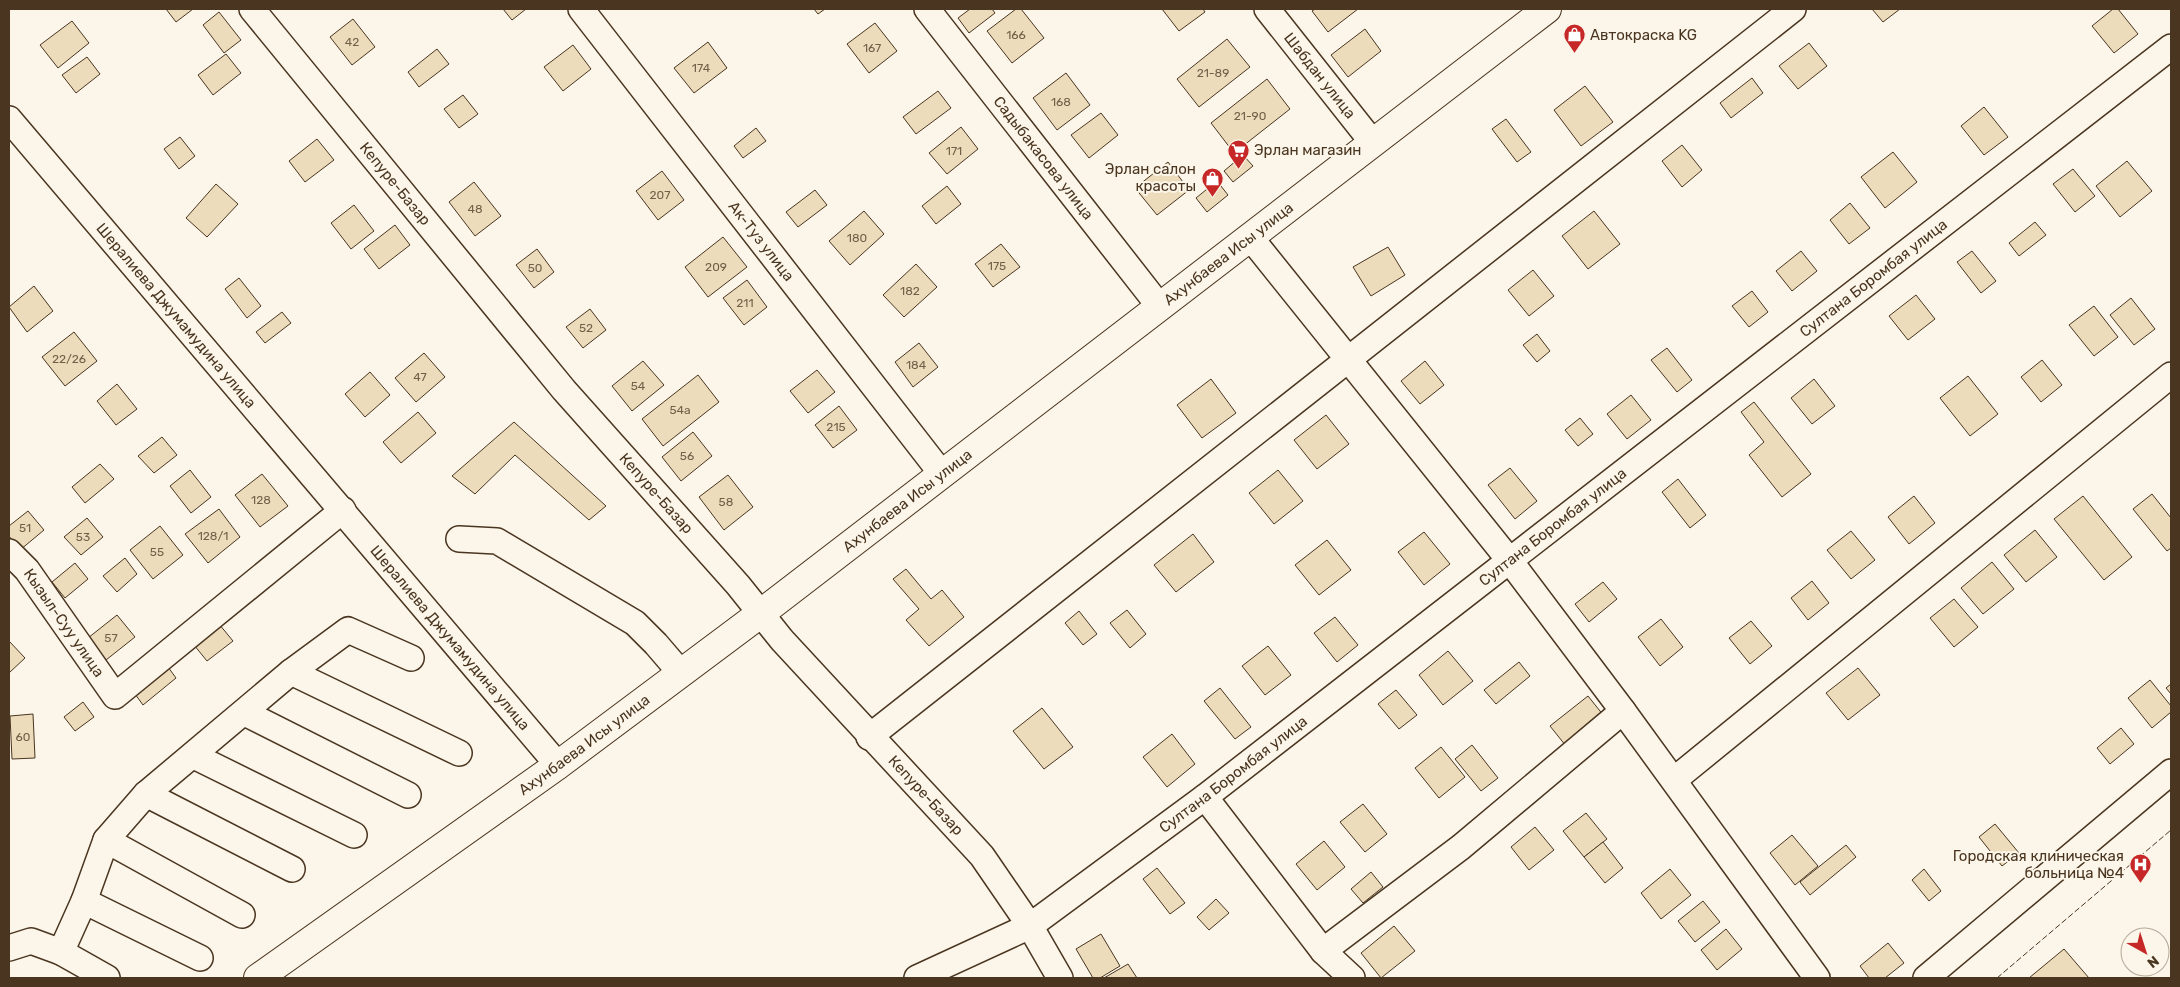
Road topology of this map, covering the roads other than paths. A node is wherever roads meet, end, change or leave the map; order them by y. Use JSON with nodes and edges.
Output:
{"nodes":[{"id":1,"x":252,"y":9,"type":"edge"},
{"id":2,"x":581,"y":9,"type":"edge"},
{"id":3,"x":927,"y":9,"type":"edge"},
{"id":4,"x":1267,"y":9,"type":"edge"},
{"id":5,"x":1546,"y":9,"type":"edge"},
{"id":6,"x":1793,"y":9,"type":"edge"},
{"id":7,"x":2171,"y":48,"type":"edge"},
{"id":8,"x":9,"y":119,"type":"edge"},
{"id":9,"x":1373,"y":143,"type":"junction"},
{"id":10,"x":1250,"y":237,"type":"junction"},
{"id":11,"x":1160,"y":307,"type":"junction"},
{"id":12,"x":1349,"y":359,"type":"junction"},
{"id":13,"x":2171,"y":375,"type":"edge"},
{"id":14,"x":942,"y":474,"type":"junction"},
{"id":15,"x":343,"y":510,"type":"junction"},
{"id":16,"x":459,"y":539,"type":"dead end"},
{"id":17,"x":9,"y":552,"type":"edge"},
{"id":18,"x":1510,"y":561,"type":"junction"},
{"id":19,"x":760,"y":614,"type":"junction"},
{"id":20,"x":411,"y":658,"type":"dead end"},
{"id":21,"x":291,"y":672,"type":"junction"},
{"id":22,"x":680,"y":672,"type":"junction"},
{"id":23,"x":1624,"y":711,"type":"junction"},
{"id":24,"x":245,"y":712,"type":"junction"},
{"id":25,"x":869,"y":737,"type":"junction"},
{"id":26,"x":459,"y":753,"type":"dead end"},
{"id":27,"x":194,"y":756,"type":"junction"},
{"id":28,"x":558,"y":765,"type":"junction"},
{"id":29,"x":2171,"y":772,"type":"edge"},
{"id":30,"x":1674,"y":780,"type":"junction"},
{"id":31,"x":146,"y":794,"type":"junction"},
{"id":32,"x":408,"y":795,"type":"dead end"},
{"id":33,"x":1205,"y":798,"type":"junction"},
{"id":34,"x":354,"y":835,"type":"dead end"},
{"id":35,"x":106,"y":840,"type":"junction"},
{"id":36,"x":292,"y":869,"type":"dead end"},
{"id":37,"x":84,"y":901,"type":"junction"},
{"id":38,"x":242,"y":915,"type":"dead end"},
{"id":39,"x":1030,"y":926,"type":"junction"},
{"id":40,"x":9,"y":948,"type":"edge"},
{"id":41,"x":1323,"y":951,"type":"junction"},
{"id":42,"x":60,"y":952,"type":"junction"},
{"id":43,"x":200,"y":958,"type":"dead end"},
{"id":44,"x":107,"y":978,"type":"edge"},
{"id":45,"x":258,"y":978,"type":"edge"},
{"id":46,"x":917,"y":978,"type":"edge"},
{"id":47,"x":1060,"y":978,"type":"edge"},
{"id":48,"x":1352,"y":978,"type":"edge"},
{"id":49,"x":1817,"y":978,"type":"edge"},
{"id":50,"x":1926,"y":978,"type":"edge"}],
"edges":[{"from":1,"to":19,"type":"street","name":"Кепуре-Базар"},
{"from":2,"to":14,"type":"street","name":"Ак-Туз улица"},
{"from":3,"to":11,"type":"street","name":"Садыбакасова улица"},
{"from":4,"to":9,"type":"street","name":"Шабдан улица"},
{"from":5,"to":9,"type":"main road","name":"Ахунбаева Исы улица"},
{"from":6,"to":12,"type":"street"},
{"from":7,"to":18,"type":"street","name":"Султана Боромбая улица"},
{"from":8,"to":15,"type":"street","name":"Шералиева Джумамудина улица"},
{"from":9,"to":10,"type":"main road","name":"Ахунбаева Исы улица"},
{"from":10,"to":11,"type":"main road","name":"Ахунбаева Исы улица"},
{"from":10,"to":12,"type":"street"},
{"from":11,"to":14,"type":"main road","name":"Ахунбаева Исы улица"},
{"from":12,"to":18,"type":"street"},
{"from":12,"to":25,"type":"street"},
{"from":13,"to":30,"type":"street"},
{"from":14,"to":19,"type":"main road","name":"Ахунбаева Исы улица"},
{"from":15,"to":17,"type":"street","name":"Кызыл-Суу улица"},
{"from":15,"to":28,"type":"street","name":"Шералиева Джумамудина улица"},
{"from":16,"to":22,"type":"street"},
{"from":18,"to":23,"type":"street"},
{"from":18,"to":33,"type":"street","name":"Султана Боромбая улица"},
{"from":19,"to":22,"type":"main road","name":"Ахунбаева Исы улица"},
{"from":19,"to":25,"type":"street","name":"Кепуре-Базар"},
{"from":20,"to":21,"type":"street"},
{"from":21,"to":24,"type":"street"},
{"from":21,"to":26,"type":"street"},
{"from":22,"to":28,"type":"main road","name":"Ахунбаева Исы улица"},
{"from":23,"to":30,"type":"street"},
{"from":23,"to":41,"type":"street"},
{"from":24,"to":27,"type":"street"},
{"from":24,"to":32,"type":"street"},
{"from":25,"to":39,"type":"street","name":"Кепуре-Базар"},
{"from":27,"to":31,"type":"street"},
{"from":27,"to":34,"type":"street"},
{"from":28,"to":45,"type":"main road","name":"Ахунбаева Исы улица"},
{"from":29,"to":50,"type":"street"},
{"from":30,"to":49,"type":"street"},
{"from":31,"to":35,"type":"street"},
{"from":31,"to":36,"type":"street"},
{"from":33,"to":39,"type":"street","name":"Султана Боромбая улица"},
{"from":33,"to":41,"type":"street"},
{"from":35,"to":37,"type":"street"},
{"from":35,"to":38,"type":"street"},
{"from":37,"to":42,"type":"street"},
{"from":37,"to":43,"type":"street"},
{"from":39,"to":46,"type":"street","name":"Султана Боромбая улица"},
{"from":39,"to":47,"type":"street","name":"Кепуре-Базар"},
{"from":40,"to":42,"type":"street"},
{"from":41,"to":48,"type":"street"},
{"from":42,"to":44,"type":"street"}]}
